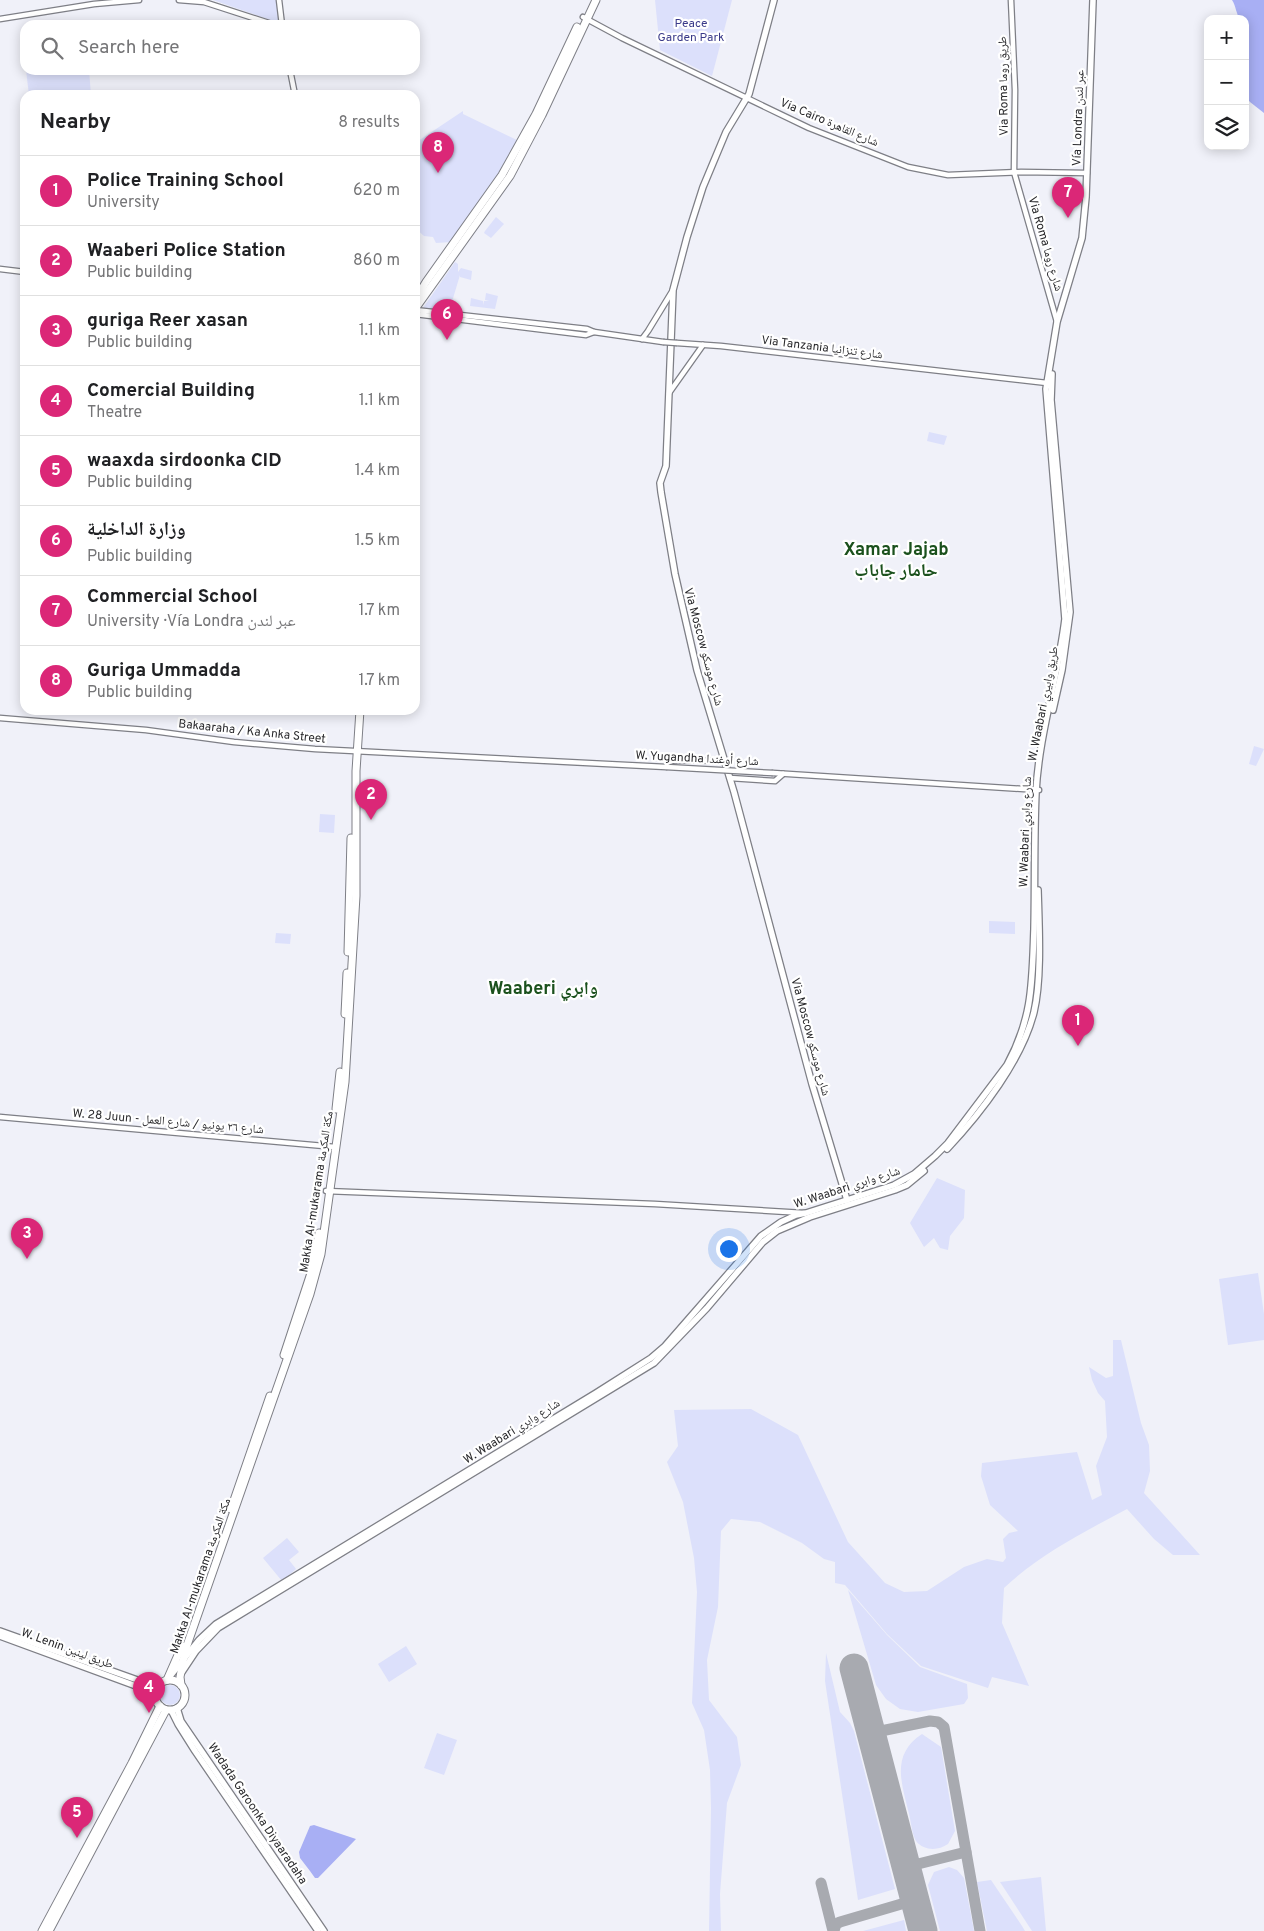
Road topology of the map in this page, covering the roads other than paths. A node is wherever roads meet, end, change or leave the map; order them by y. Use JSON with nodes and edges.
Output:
{"nodes":[{"id":1,"x":139,"y":0,"type":"edge"},
{"id":2,"x":179,"y":0,"type":"edge"},
{"id":3,"x":210,"y":0,"type":"edge"},
{"id":4,"x":279,"y":0,"type":"edge"},
{"id":5,"x":591,"y":0,"type":"edge"},
{"id":6,"x":596,"y":0,"type":"edge"},
{"id":7,"x":774,"y":0,"type":"edge"},
{"id":8,"x":1011,"y":0,"type":"edge"},
{"id":9,"x":1093,"y":0,"type":"edge"},
{"id":10,"x":204,"y":2,"type":"junction"},
{"id":11,"x":584,"y":18,"type":"junction"},
{"id":12,"x":0,"y":19,"type":"edge"},
{"id":13,"x":260,"y":20,"type":"edge"},
{"id":14,"x":281,"y":20,"type":"edge"},
{"id":15,"x":291,"y":75,"type":"edge"},
{"id":16,"x":294,"y":90,"type":"edge"},
{"id":17,"x":747,"y":97,"type":"junction"},
{"id":18,"x":1014,"y":172,"type":"junction"},
{"id":19,"x":1087,"y":173,"type":"junction"},
{"id":20,"x":450,"y":255,"type":"junction"},
{"id":21,"x":0,"y":269,"type":"edge"},
{"id":22,"x":20,"y":271,"type":"edge"},
{"id":23,"x":673,"y":290,"type":"junction"},
{"id":24,"x":420,"y":292,"type":"edge"},
{"id":25,"x":420,"y":302,"type":"edge"},
{"id":26,"x":420,"y":311,"type":"edge"},
{"id":27,"x":420,"y":315,"type":"edge"},
{"id":28,"x":1057,"y":322,"type":"junction"},
{"id":29,"x":532,"y":326,"type":"junction"},
{"id":30,"x":642,"y":339,"type":"junction"},
{"id":31,"x":702,"y":345,"type":"junction"},
{"id":32,"x":1047,"y":383,"type":"junction"},
{"id":33,"x":669,"y":392,"type":"junction"},
{"id":34,"x":356,"y":715,"type":"edge"},
{"id":35,"x":359,"y":715,"type":"edge"},
{"id":36,"x":0,"y":718,"type":"edge"},
{"id":37,"x":355,"y":750,"type":"junction"},
{"id":38,"x":724,"y":761,"type":"junction"},
{"id":39,"x":666,"y":767,"type":"junction"},
{"id":40,"x":783,"y":774,"type":"junction"},
{"id":41,"x":730,"y":778,"type":"junction"},
{"id":42,"x":1038,"y":791,"type":"junction"},
{"id":43,"x":0,"y":1117,"type":"edge"},
{"id":44,"x":333,"y":1146,"type":"junction"},
{"id":45,"x":328,"y":1191,"type":"junction"},
{"id":46,"x":847,"y":1200,"type":"junction"},
{"id":47,"x":808,"y":1215,"type":"junction"},
{"id":48,"x":0,"y":1631,"type":"edge"},
{"id":49,"x":0,"y":1636,"type":"edge"},
{"id":50,"x":183,"y":1660,"type":"junction"},
{"id":51,"x":168,"y":1679,"type":"junction"},
{"id":52,"x":180,"y":1681,"type":"junction"},
{"id":53,"x":156,"y":1690,"type":"junction"},
{"id":54,"x":168,"y":1708,"type":"junction"},
{"id":55,"x":294,"y":1891,"type":"junction"},
{"id":56,"x":42,"y":1931,"type":"edge"},
{"id":57,"x":49,"y":1931,"type":"edge"},
{"id":58,"x":318,"y":1931,"type":"edge"},
{"id":59,"x":324,"y":1931,"type":"edge"}],
"edges":[{"from":1,"to":12,"type":"street"},
{"from":2,"to":10,"type":"street"},
{"from":3,"to":10,"type":"street"},
{"from":4,"to":14,"type":"street"},
{"from":5,"to":11,"type":"highway"},
{"from":6,"to":11,"type":"highway"},
{"from":7,"to":17,"type":"main road","name":"Via Moscow شارع موسكو"},
{"from":8,"to":18,"type":"street","name":"Via Roma طريق روما"},
{"from":9,"to":19,"type":"main road","name":"Vía Londra عبر لندن"},
{"from":10,"to":13,"type":"street"},
{"from":11,"to":17,"type":"street","name":"Via Cairo شارع القاهرة"},
{"from":11,"to":20,"type":"highway"},
{"from":15,"to":16,"type":"street"},
{"from":17,"to":18,"type":"street","name":"Via Cairo شارع القاهرة"},
{"from":17,"to":23,"type":"main road","name":"Via Moscow شارع موسكو"},
{"from":18,"to":19,"type":"street","name":"Via Cairo شارع القاهرة"},
{"from":18,"to":28,"type":"street","name":"Via Roma شارع روما"},
{"from":19,"to":28,"type":"main road","name":"Vía Londra عبر لندن"},
{"from":20,"to":24,"type":"highway"},
{"from":20,"to":25,"type":"highway"},
{"from":21,"to":22,"type":"street"},
{"from":23,"to":30,"type":"street"},
{"from":23,"to":33,"type":"main road","name":"Via Moscow شارع موسكو"},
{"from":26,"to":29,"type":"street","name":"Via Tanzania شارع تنزانيا"},
{"from":27,"to":29,"type":"street","name":"Via Tanzania شارع تنزانيا"},
{"from":28,"to":32,"type":"main road","name":"W. Waabari شارع وابري"},
{"from":28,"to":42,"type":"main road","name":"W. Waabari طريق وابيري"},
{"from":29,"to":30,"type":"street","name":"Via Tanzania شارع تنزانيا"},
{"from":30,"to":31,"type":"street","name":"Via Tanzania شارع تنزانيا","bridge":true},
{"from":31,"to":32,"type":"street","name":"Via Tanzania شارع تنزانيا"},
{"from":31,"to":33,"type":"street"},
{"from":32,"to":42,"type":"main road","name":"W. Waabari شارع وابري"},
{"from":33,"to":38,"type":"main road","name":"Via Moscow شارع موسكو"},
{"from":34,"to":37,"type":"highway","name":"Makka Al-mukarama مكة المكرمة"},
{"from":35,"to":37,"type":"highway","name":"Makka Al-mukarama مكة المكرمة"},
{"from":36,"to":37,"type":"street","name":"Bakaaraha / Ka Anka Street"},
{"from":37,"to":39,"type":"street","name":"W. Yugandha شارع أوغندا"},
{"from":37,"to":44,"type":"highway","name":"Makka Al-mukarama مكة المكرمة"},
{"from":38,"to":39,"type":"street"},
{"from":38,"to":41,"type":"main road","name":"Via Moscow شارع موسكو"},
{"from":39,"to":40,"type":"street","name":"W. Yugandha شارع أوغندا","bridge":true},
{"from":40,"to":41,"type":"street"},
{"from":40,"to":42,"type":"street","name":"W. Yugandha شارع أوغندا"},
{"from":41,"to":46,"type":"main road","name":"Via Moscow شارع موسكو"},
{"from":42,"to":46,"type":"main road","name":"W. Waabari شارع وابري"},
{"from":42,"to":47,"type":"main road","name":"W. Waabari طريق وابيري"},
{"from":43,"to":44,"type":"street","name":"W. 28 Juun - شارع ٢٦ يونيو / شارع العمل"},
{"from":44,"to":45,"type":"highway","name":"Makka Al-mukarama مكة المكرمة"},
{"from":45,"to":47,"type":"street"},
{"from":45,"to":50,"type":"highway","name":"Makka Al-mukarama مكة المكرمة"},
{"from":45,"to":51,"type":"highway","name":"Makka Al-mukarama مكة المكرمة"},
{"from":46,"to":47,"type":"main road","name":"W. Waabari شارع وابري"},
{"from":47,"to":50,"type":"main road","name":"W. Waabari شارع وابري"},
{"from":47,"to":52,"type":"main road","name":"W. Waabari شارع وابري"},
{"from":48,"to":53,"type":"main road"},
{"from":49,"to":53,"type":"main road","name":"W. Lenin طريق لينين"},
{"from":50,"to":51,"type":"main road","name":"W. Waabari شارع وابري"},
{"from":50,"to":52,"type":"highway","name":"Makka Al-mukarama مكة المكرمة"},
{"from":51,"to":52,"type":"highway"},
{"from":51,"to":53,"type":"highway"},
{"from":52,"to":54,"type":"highway"},
{"from":53,"to":54,"type":"highway"},
{"from":54,"to":55,"type":"main road","name":"Wadada Garoonka Diyaaradaha"},
{"from":54,"to":56,"type":"highway"},
{"from":54,"to":57,"type":"highway"},
{"from":55,"to":58,"type":"main road","name":"Wadada Garoonka Diyaaradaha"},
{"from":55,"to":59,"type":"main road","name":"Wadada Garoonka Diyaaradaha"}]}
